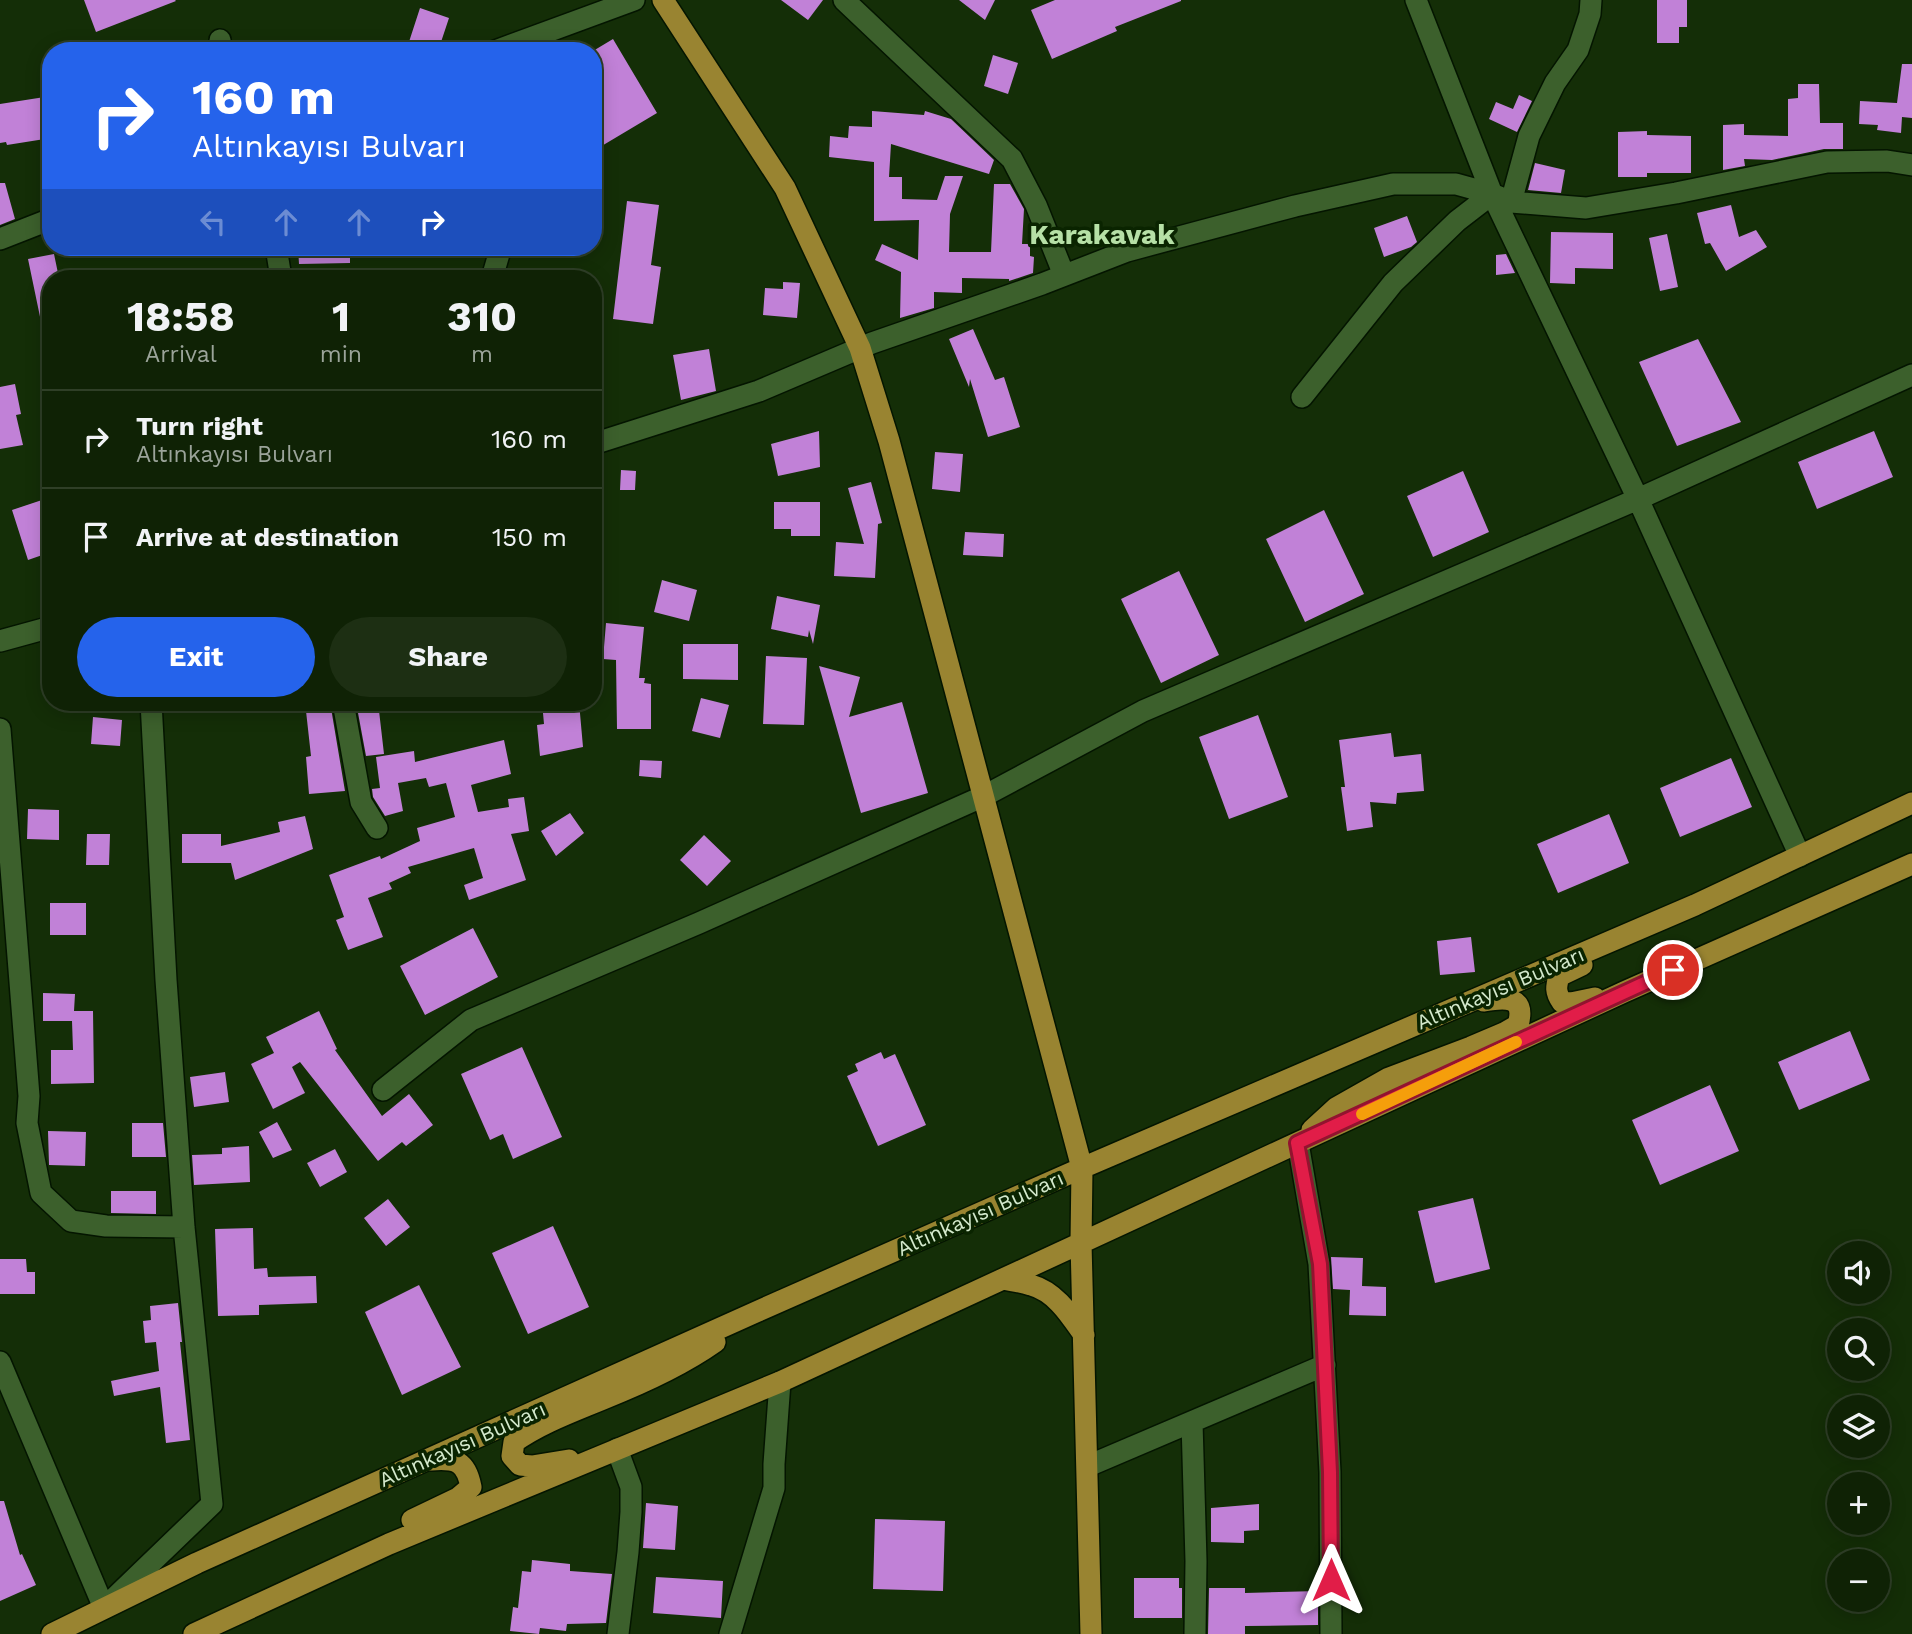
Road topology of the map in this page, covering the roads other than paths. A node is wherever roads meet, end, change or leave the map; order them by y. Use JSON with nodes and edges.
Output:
{"nodes":[{"id":1,"x":634,"y":0,"type":"edge"},
{"id":2,"x":663,"y":0,"type":"edge"},
{"id":3,"x":844,"y":0,"type":"edge"},
{"id":4,"x":1416,"y":0,"type":"edge"},
{"id":5,"x":1591,"y":0,"type":"edge"},
{"id":6,"x":520,"y":42,"type":"edge"},
{"id":7,"x":1912,"y":165,"type":"edge"},
{"id":8,"x":1501,"y":198,"type":"junction"},
{"id":9,"x":42,"y":223,"type":"edge"},
{"id":10,"x":0,"y":239,"type":"edge"},
{"id":11,"x":1064,"y":275,"type":"junction"},
{"id":12,"x":860,"y":348,"type":"junction"},
{"id":13,"x":1912,"y":375,"type":"edge"},
{"id":14,"x":1302,"y":397,"type":"dead end"},
{"id":15,"x":602,"y":441,"type":"edge"},
{"id":16,"x":1638,"y":499,"type":"junction"},
{"id":17,"x":42,"y":629,"type":"edge"},
{"id":18,"x":0,"y":641,"type":"edge"},
{"id":19,"x":151,"y":711,"type":"edge"},
{"id":20,"x":345,"y":711,"type":"edge"},
{"id":21,"x":0,"y":729,"type":"edge"},
{"id":22,"x":984,"y":796,"type":"junction"},
{"id":23,"x":1912,"y":803,"type":"edge"},
{"id":24,"x":377,"y":828,"type":"dead end"},
{"id":25,"x":1800,"y":856,"type":"junction"},
{"id":26,"x":1912,"y":864,"type":"edge"},
{"id":27,"x":1745,"y":881,"type":"junction"},
{"id":28,"x":1649,"y":980,"type":"junction"},
{"id":29,"x":1461,"y":1005,"type":"junction"},
{"id":30,"x":383,"y":1090,"type":"dead end"},
{"id":31,"x":1297,"y":1143,"type":"junction"},
{"id":32,"x":1082,"y":1168,"type":"junction"},
{"id":33,"x":184,"y":1227,"type":"junction"},
{"id":34,"x":1082,"y":1244,"type":"junction"},
{"id":35,"x":1003,"y":1279,"type":"junction"},
{"id":36,"x":756,"y":1312,"type":"junction"},
{"id":37,"x":1084,"y":1335,"type":"junction"},
{"id":38,"x":0,"y":1362,"type":"edge"},
{"id":39,"x":1325,"y":1365,"type":"junction"},
{"id":40,"x":780,"y":1382,"type":"junction"},
{"id":41,"x":1192,"y":1422,"type":"junction"},
{"id":42,"x":617,"y":1449,"type":"junction"},
{"id":43,"x":426,"y":1461,"type":"junction"},
{"id":44,"x":1088,"y":1466,"type":"junction"},
{"id":45,"x":272,"y":1599,"type":"junction"},
{"id":46,"x":104,"y":1608,"type":"junction"},
{"id":47,"x":52,"y":1634,"type":"edge"},
{"id":48,"x":194,"y":1634,"type":"edge"},
{"id":49,"x":618,"y":1634,"type":"edge"},
{"id":50,"x":730,"y":1634,"type":"edge"},
{"id":51,"x":1091,"y":1634,"type":"edge"},
{"id":52,"x":1195,"y":1634,"type":"edge"},
{"id":53,"x":1331,"y":1634,"type":"edge"}],
"edges":[{"from":1,"to":6,"type":"street"},
{"from":2,"to":12,"type":"main road"},
{"from":3,"to":11,"type":"street"},
{"from":4,"to":8,"type":"street"},
{"from":5,"to":8,"type":"street"},
{"from":7,"to":8,"type":"street"},
{"from":8,"to":11,"type":"street"},
{"from":8,"to":14,"type":"street"},
{"from":8,"to":16,"type":"street"},
{"from":9,"to":10,"type":"street"},
{"from":11,"to":12,"type":"street"},
{"from":12,"to":15,"type":"street"},
{"from":12,"to":22,"type":"main road"},
{"from":13,"to":16,"type":"street"},
{"from":16,"to":22,"type":"street"},
{"from":16,"to":25,"type":"street"},
{"from":17,"to":18,"type":"street"},
{"from":19,"to":33,"type":"street"},
{"from":20,"to":24,"type":"street"},
{"from":21,"to":33,"type":"street"},
{"from":22,"to":30,"type":"street"},
{"from":22,"to":32,"type":"main road"},
{"from":23,"to":25,"type":"main road","name":"Altınkayısı Bulvarı"},
{"from":25,"to":27,"type":"main road","name":"Altınkayısı Bulvarı"},
{"from":26,"to":28,"type":"main road"},
{"from":27,"to":28,"type":"main road"},
{"from":27,"to":29,"type":"main road","name":"Altınkayısı Bulvarı"},
{"from":28,"to":31,"type":"main road"},
{"from":29,"to":31,"type":"main road"},
{"from":29,"to":32,"type":"main road","name":"Altınkayısı Bulvarı"},
{"from":31,"to":34,"type":"main road"},
{"from":31,"to":39,"type":"street"},
{"from":32,"to":34,"type":"main road"},
{"from":32,"to":36,"type":"main road","name":"Altınkayısı Bulvarı"},
{"from":33,"to":46,"type":"street"},
{"from":34,"to":35,"type":"main road"},
{"from":34,"to":37,"type":"main road"},
{"from":35,"to":37,"type":"main road"},
{"from":35,"to":40,"type":"main road"},
{"from":36,"to":42,"type":"main road"},
{"from":36,"to":43,"type":"main road","name":"Altınkayısı Bulvarı"},
{"from":37,"to":44,"type":"main road"},
{"from":38,"to":46,"type":"street"},
{"from":39,"to":41,"type":"street"},
{"from":39,"to":53,"type":"street"},
{"from":40,"to":42,"type":"main road"},
{"from":40,"to":50,"type":"street"},
{"from":41,"to":44,"type":"street"},
{"from":41,"to":52,"type":"street"},
{"from":42,"to":45,"type":"main road"},
{"from":42,"to":49,"type":"street"},
{"from":43,"to":45,"type":"main road"},
{"from":43,"to":46,"type":"main road","name":"Altınkayısı Bulvarı"},
{"from":44,"to":51,"type":"main road"},
{"from":45,"to":48,"type":"main road"},
{"from":46,"to":47,"type":"main road","name":"Altınkayısı Bulvarı"}]}
